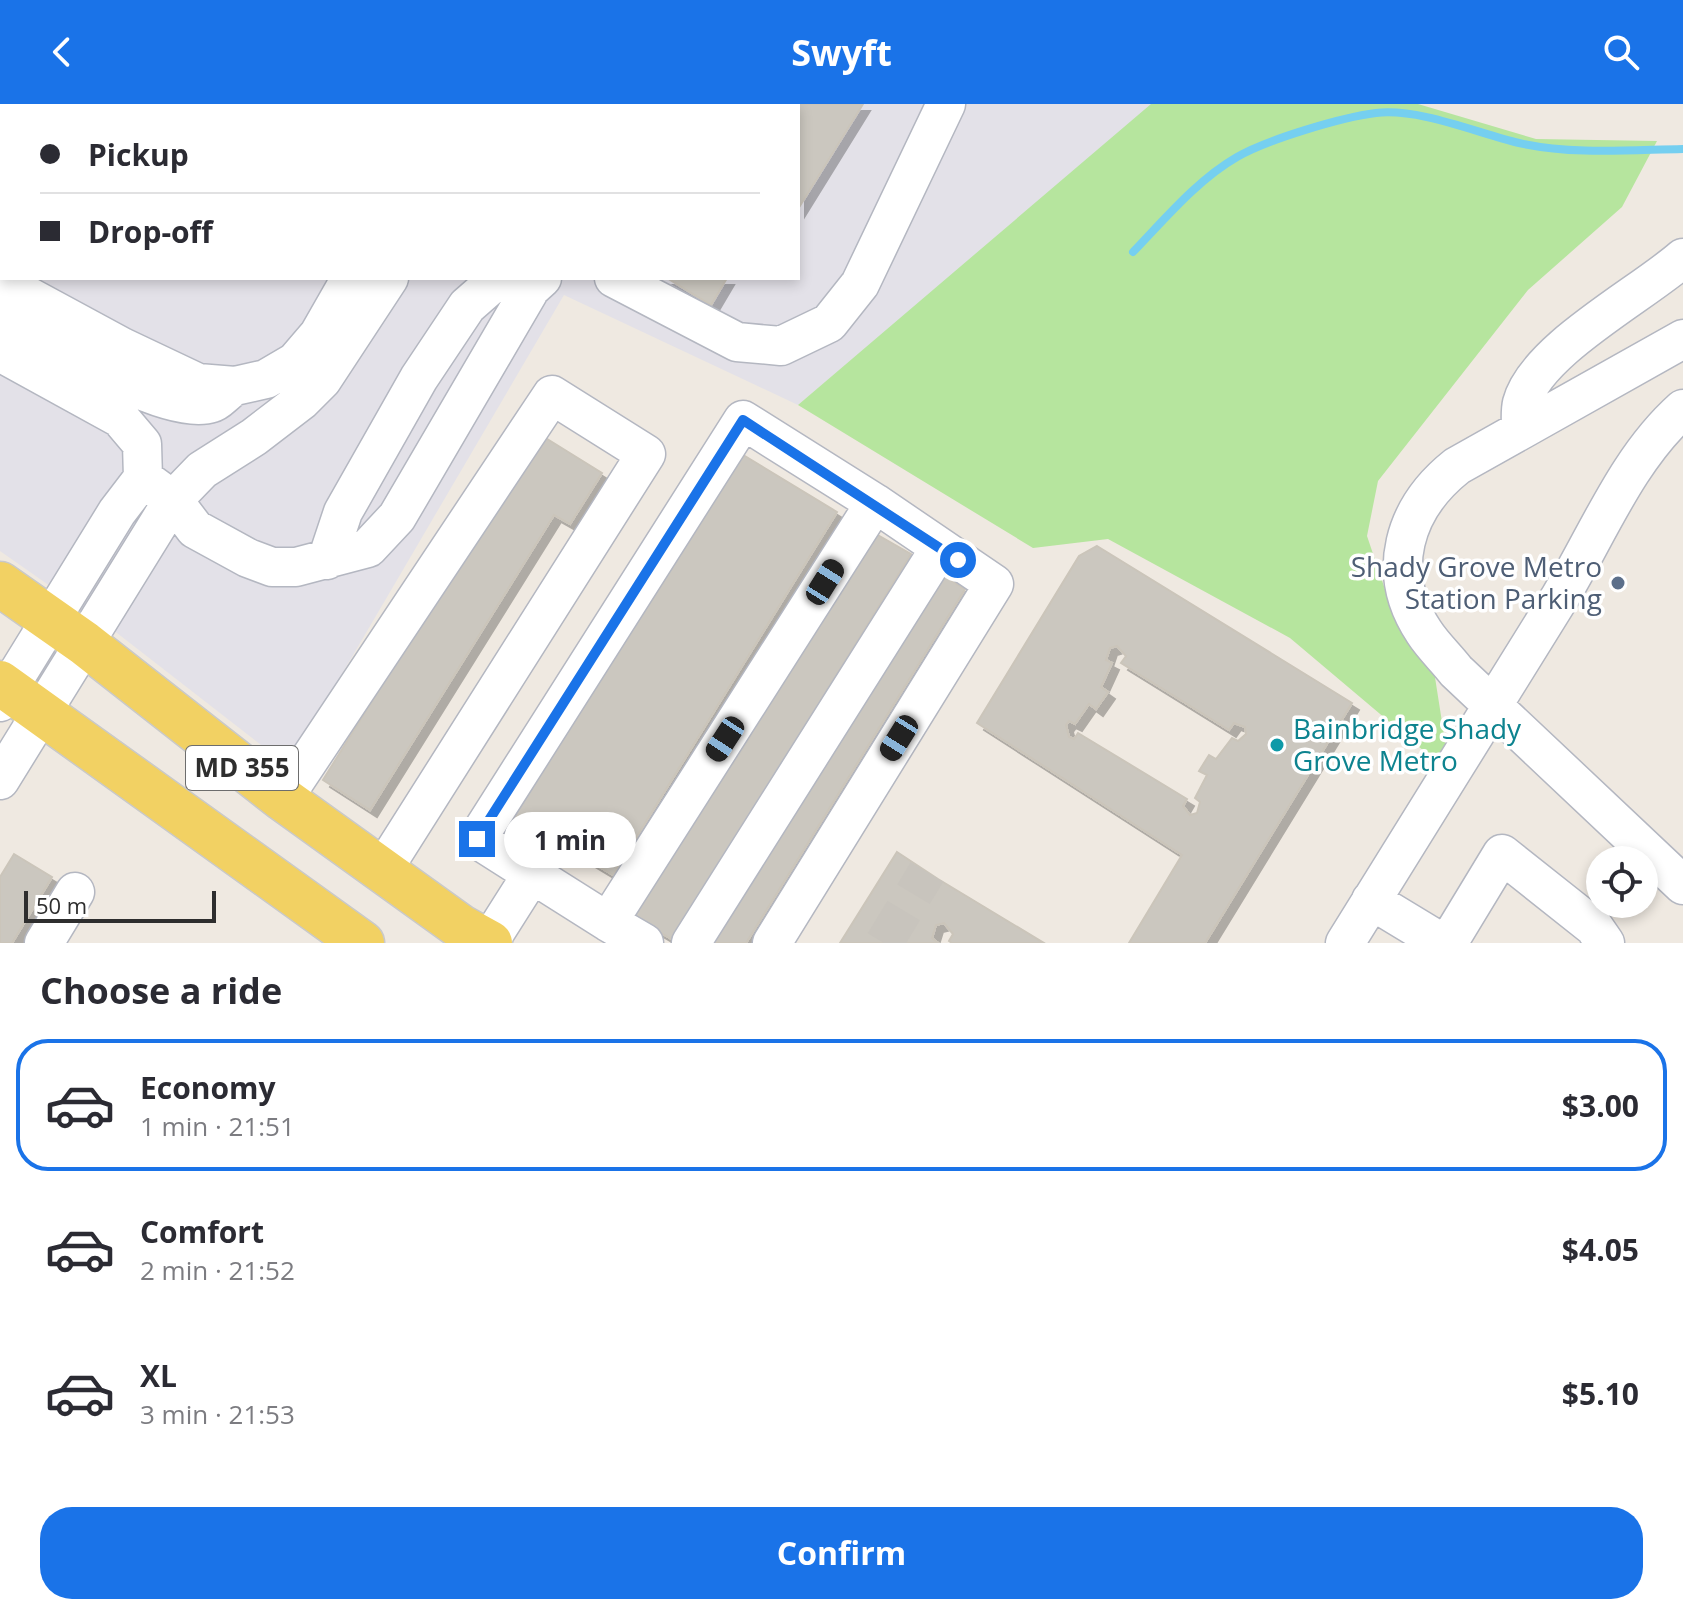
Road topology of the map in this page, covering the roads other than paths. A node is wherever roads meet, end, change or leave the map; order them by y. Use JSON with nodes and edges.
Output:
{"nodes":[{"id":1,"x":946,"y":104,"type":"edge"},
{"id":2,"x":1683,"y":258,"type":"edge"},
{"id":3,"x":350,"y":280,"type":"edge"},
{"id":4,"x":388,"y":280,"type":"edge"},
{"id":5,"x":497,"y":280,"type":"edge"},
{"id":6,"x":540,"y":280,"type":"edge"},
{"id":7,"x":618,"y":280,"type":"edge"},
{"id":8,"x":0,"y":281,"type":"edge"},
{"id":9,"x":0,"y":313,"type":"edge"},
{"id":10,"x":1683,"y":339,"type":"edge"},
{"id":11,"x":0,"y":352,"type":"edge"},
{"id":12,"x":235,"y":386,"type":"junction"},
{"id":13,"x":1683,"y":409,"type":"edge"},
{"id":14,"x":1521,"y":428,"type":"junction"},
{"id":15,"x":158,"y":489,"type":"junction"},
{"id":16,"x":875,"y":503,"type":"junction"},
{"id":17,"x":940,"y":548,"type":"junction"},
{"id":18,"x":327,"y":560,"type":"junction"},
{"id":19,"x":0,"y":584,"type":"edge"},
{"id":20,"x":68,"y":631,"type":"junction"},
{"id":21,"x":13,"y":696,"type":"edge"},
{"id":22,"x":1492,"y":705,"type":"junction"},
{"id":23,"x":0,"y":780,"type":"edge"},
{"id":24,"x":283,"y":799,"type":"junction"},
{"id":25,"x":382,"y":871,"type":"junction"},
{"id":26,"x":532,"y":874,"type":"junction"},
{"id":27,"x":1683,"y":885,"type":"edge"},
{"id":28,"x":75,"y":892,"type":"dead end"},
{"id":29,"x":1371,"y":900,"type":"junction"},
{"id":30,"x":608,"y":922,"type":"junction"},
{"id":31,"x":1601,"y":941,"type":"edge"},
{"id":32,"x":490,"y":942,"type":"edge"},
{"id":33,"x":44,"y":943,"type":"edge"},
{"id":34,"x":362,"y":943,"type":"edge"},
{"id":35,"x":644,"y":943,"type":"edge"},
{"id":36,"x":691,"y":943,"type":"edge"},
{"id":37,"x":772,"y":943,"type":"edge"},
{"id":38,"x":1345,"y":943,"type":"edge"},
{"id":39,"x":1442,"y":943,"type":"edge"},
{"id":40,"x":1448,"y":943,"type":"edge"}],
"edges":[{"from":1,"to":7,"type":"street"},
{"from":2,"to":14,"type":"street"},
{"from":3,"to":12,"type":"street"},
{"from":4,"to":15,"type":"street"},
{"from":5,"to":18,"type":"street"},
{"from":6,"to":18,"type":"street"},
{"from":8,"to":12,"type":"street"},
{"from":9,"to":12,"type":"street"},
{"from":10,"to":14,"type":"street"},
{"from":11,"to":15,"type":"street"},
{"from":13,"to":22,"type":"street"},
{"from":14,"to":22,"type":"street"},
{"from":15,"to":18,"type":"street"},
{"from":15,"to":20,"type":"street"},
{"from":16,"to":17,"type":"street"},
{"from":16,"to":26,"type":"street"},
{"from":16,"to":30,"type":"street"},
{"from":17,"to":36,"type":"street"},
{"from":17,"to":37,"type":"street"},
{"from":19,"to":20,"type":"main road","number":"MD 355"},
{"from":20,"to":21,"type":"street"},
{"from":20,"to":24,"type":"main road","number":"MD 355"},
{"from":21,"to":23,"type":"street"},
{"from":21,"to":34,"type":"main road","number":"MD 355"},
{"from":22,"to":27,"type":"street"},
{"from":22,"to":29,"type":"street"},
{"from":24,"to":25,"type":"main road","number":"MD 355"},
{"from":24,"to":25,"type":"street"},
{"from":25,"to":32,"type":"main road","number":"MD 355"},
{"from":26,"to":30,"type":"street"},
{"from":26,"to":32,"type":"street"},
{"from":28,"to":33,"type":"street"},
{"from":29,"to":38,"type":"street"},
{"from":29,"to":39,"type":"street"},
{"from":30,"to":35,"type":"street"},
{"from":31,"to":40,"type":"street"}]}
